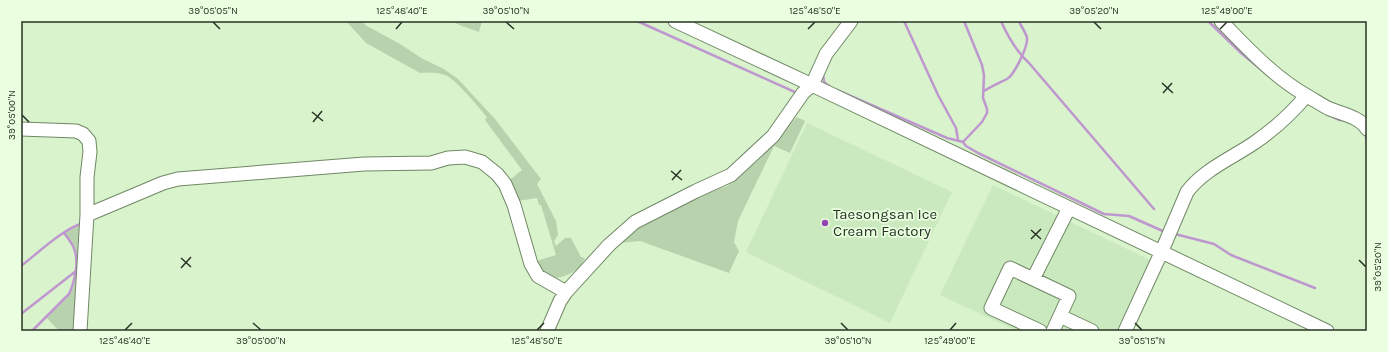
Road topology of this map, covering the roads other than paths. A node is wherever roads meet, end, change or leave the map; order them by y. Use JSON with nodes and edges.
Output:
{"nodes":[{"id":1,"x":675,"y":21,"type":"edge"},
{"id":2,"x":851,"y":21,"type":"edge"},
{"id":3,"x":1221,"y":21,"type":"edge"},
{"id":4,"x":812,"y":85,"type":"junction"},
{"id":5,"x":1304,"y":98,"type":"junction"},
{"id":6,"x":21,"y":129,"type":"edge"},
{"id":7,"x":1367,"y":129,"type":"edge"},
{"id":8,"x":1069,"y":208,"type":"junction"},
{"id":9,"x":86,"y":215,"type":"junction"},
{"id":10,"x":1161,"y":253,"type":"junction"},
{"id":11,"x":1033,"y":279,"type":"junction"},
{"id":12,"x":566,"y":292,"type":"junction"},
{"id":13,"x":1060,"y":316,"type":"junction"},
{"id":14,"x":80,"y":331,"type":"edge"},
{"id":15,"x":547,"y":331,"type":"edge"},
{"id":16,"x":1040,"y":331,"type":"edge"},
{"id":17,"x":1053,"y":331,"type":"edge"},
{"id":18,"x":1092,"y":331,"type":"edge"},
{"id":19,"x":1125,"y":331,"type":"edge"},
{"id":20,"x":1327,"y":331,"type":"edge"}],
"edges":[{"from":1,"to":4,"type":"street"},
{"from":2,"to":4,"type":"street"},
{"from":3,"to":5,"type":"street"},
{"from":4,"to":8,"type":"street"},
{"from":4,"to":12,"type":"street"},
{"from":5,"to":7,"type":"street"},
{"from":5,"to":10,"type":"street"},
{"from":6,"to":9,"type":"street"},
{"from":8,"to":10,"type":"street"},
{"from":8,"to":11,"type":"street"},
{"from":9,"to":12,"type":"street"},
{"from":9,"to":14,"type":"street"},
{"from":10,"to":19,"type":"street"},
{"from":10,"to":20,"type":"street"},
{"from":11,"to":13,"type":"street"},
{"from":11,"to":16,"type":"street"},
{"from":12,"to":15,"type":"street"},
{"from":13,"to":17,"type":"street"},
{"from":13,"to":18,"type":"street"}]}
